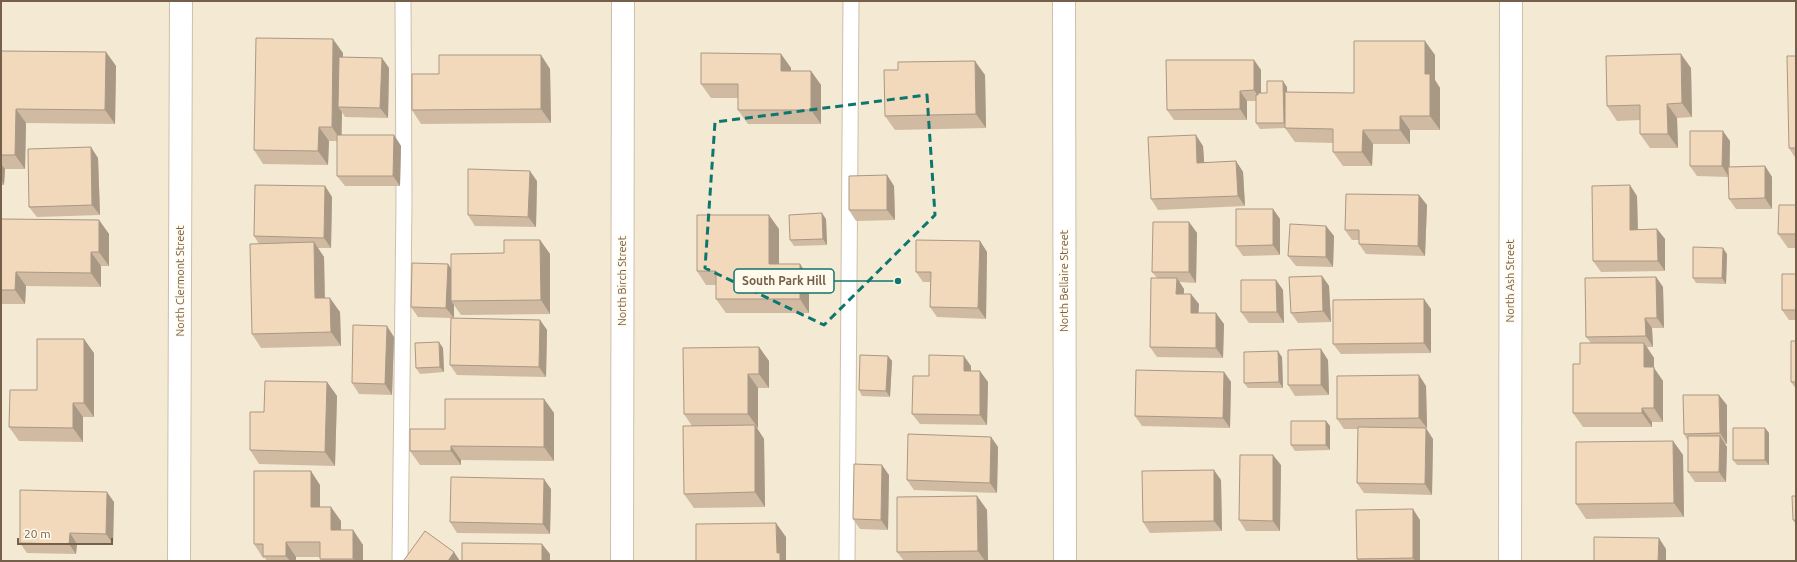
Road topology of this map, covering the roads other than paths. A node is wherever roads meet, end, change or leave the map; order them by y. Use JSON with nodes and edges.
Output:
{"nodes":[{"id":1,"x":181,"y":1,"type":"edge"},
{"id":2,"x":403,"y":1,"type":"edge"},
{"id":3,"x":623,"y":1,"type":"edge"},
{"id":4,"x":851,"y":1,"type":"edge"},
{"id":5,"x":1064,"y":1,"type":"edge"},
{"id":6,"x":1511,"y":1,"type":"edge"},
{"id":7,"x":179,"y":561,"type":"edge"},
{"id":8,"x":400,"y":561,"type":"edge"},
{"id":9,"x":622,"y":561,"type":"edge"},
{"id":10,"x":847,"y":561,"type":"edge"},
{"id":11,"x":1065,"y":561,"type":"edge"},
{"id":12,"x":1510,"y":561,"type":"edge"}],
"edges":[{"from":1,"to":7,"type":"street","name":"North Clermont Street"},
{"from":2,"to":8,"type":"lane"},
{"from":3,"to":9,"type":"street","name":"North Birch Street"},
{"from":4,"to":10,"type":"lane"},
{"from":5,"to":11,"type":"street","name":"North Bellaire Street"},
{"from":6,"to":12,"type":"street","name":"North Ash Street"}]}
